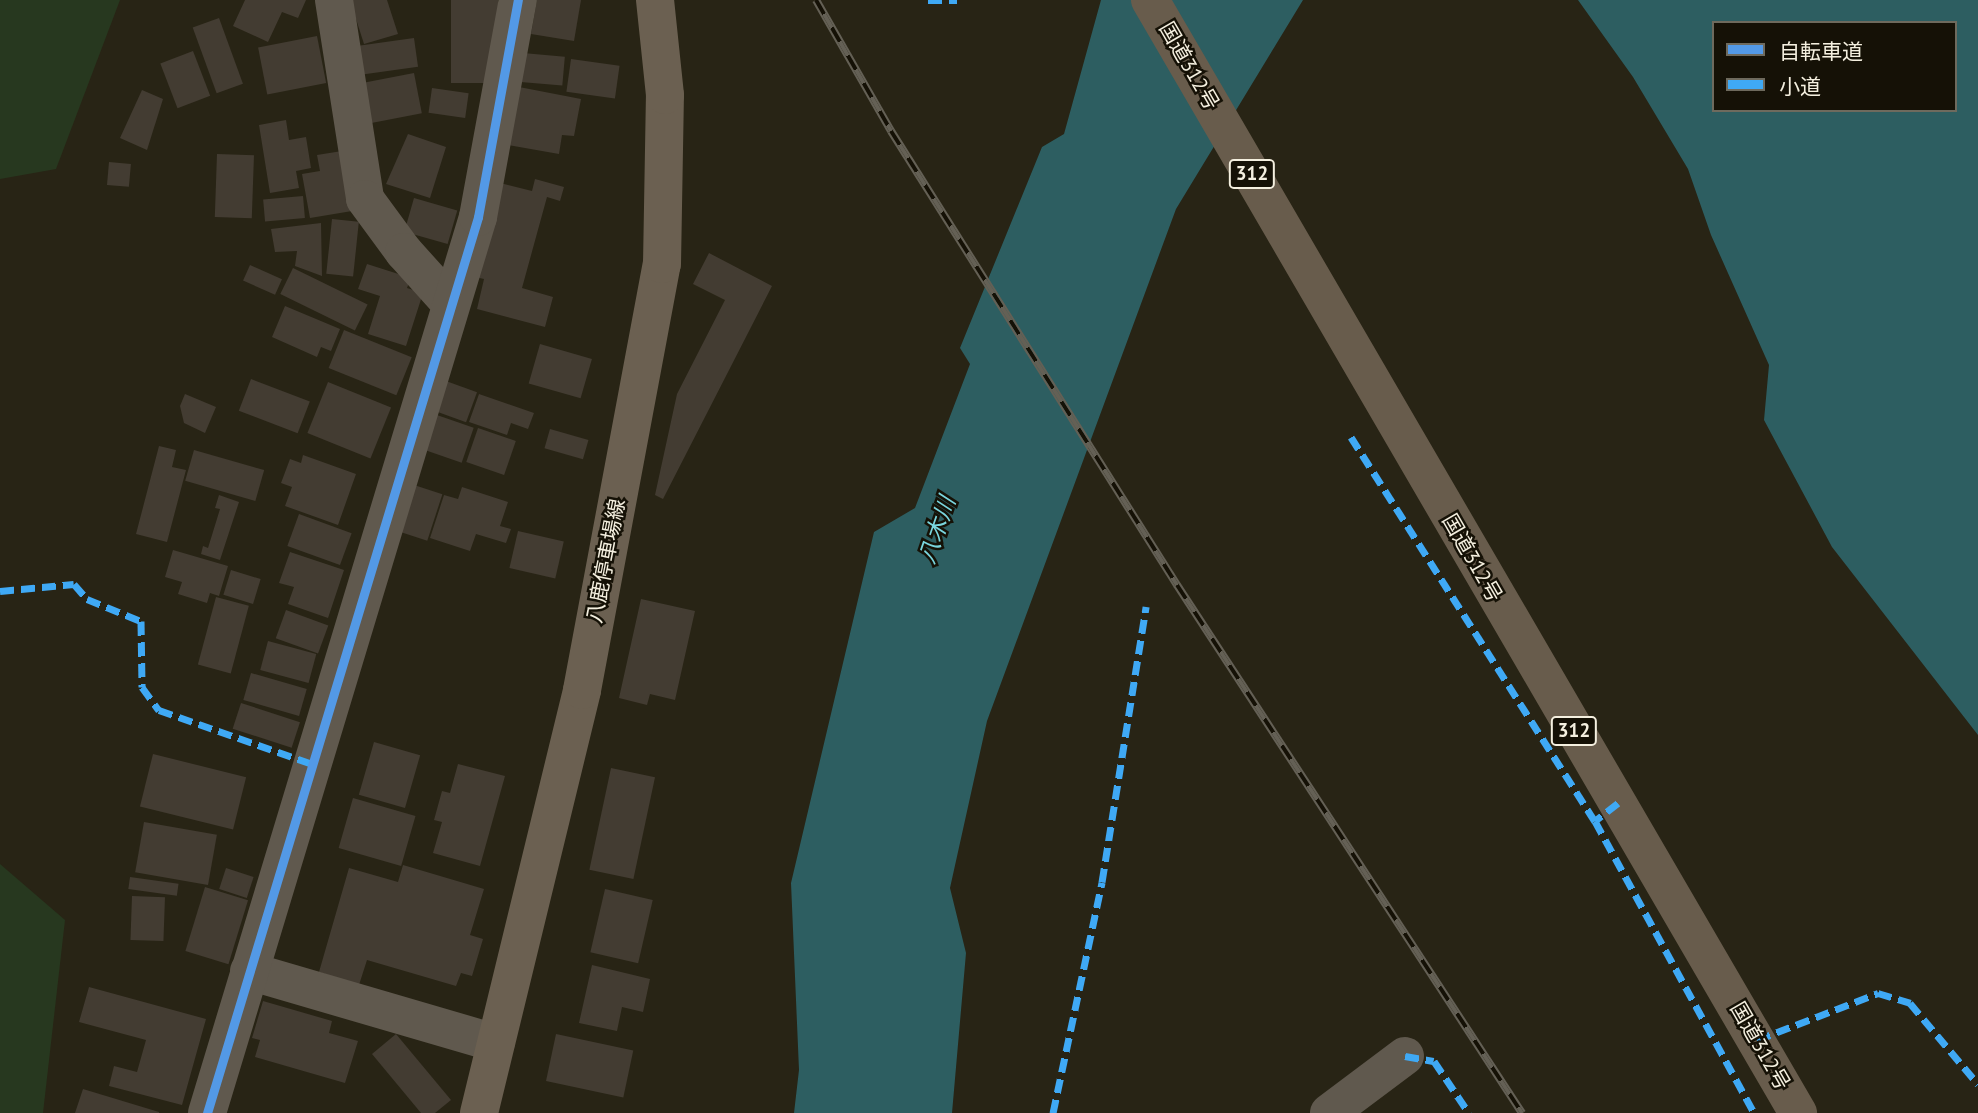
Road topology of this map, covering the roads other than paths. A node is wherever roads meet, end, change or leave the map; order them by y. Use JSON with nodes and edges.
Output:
{"nodes":[{"id":1,"x":334,"y":0,"type":"edge"},
{"id":2,"x":518,"y":0,"type":"edge"},
{"id":3,"x":656,"y":0,"type":"edge"},
{"id":4,"x":1150,"y":0,"type":"edge"},
{"id":5,"x":450,"y":303,"type":"junction"},
{"id":6,"x":249,"y":971,"type":"junction"},
{"id":7,"x":496,"y":1043,"type":"junction"},
{"id":8,"x":1405,"y":1056,"type":"dead end"},
{"id":9,"x":207,"y":1113,"type":"edge"},
{"id":10,"x":479,"y":1113,"type":"edge"},
{"id":11,"x":1329,"y":1113,"type":"edge"},
{"id":12,"x":1798,"y":1113,"type":"edge"}],
"edges":[{"from":1,"to":5,"type":"street"},
{"from":2,"to":5,"type":"street"},
{"from":3,"to":7,"type":"main road","name":"八鹿停車場線"},
{"from":4,"to":12,"type":"highway","name":"国道312号","number":"312"},
{"from":5,"to":6,"type":"street"},
{"from":6,"to":7,"type":"street"},
{"from":6,"to":9,"type":"street"},
{"from":7,"to":10,"type":"main road","name":"八鹿停車場線"},
{"from":8,"to":11,"type":"street"}]}
